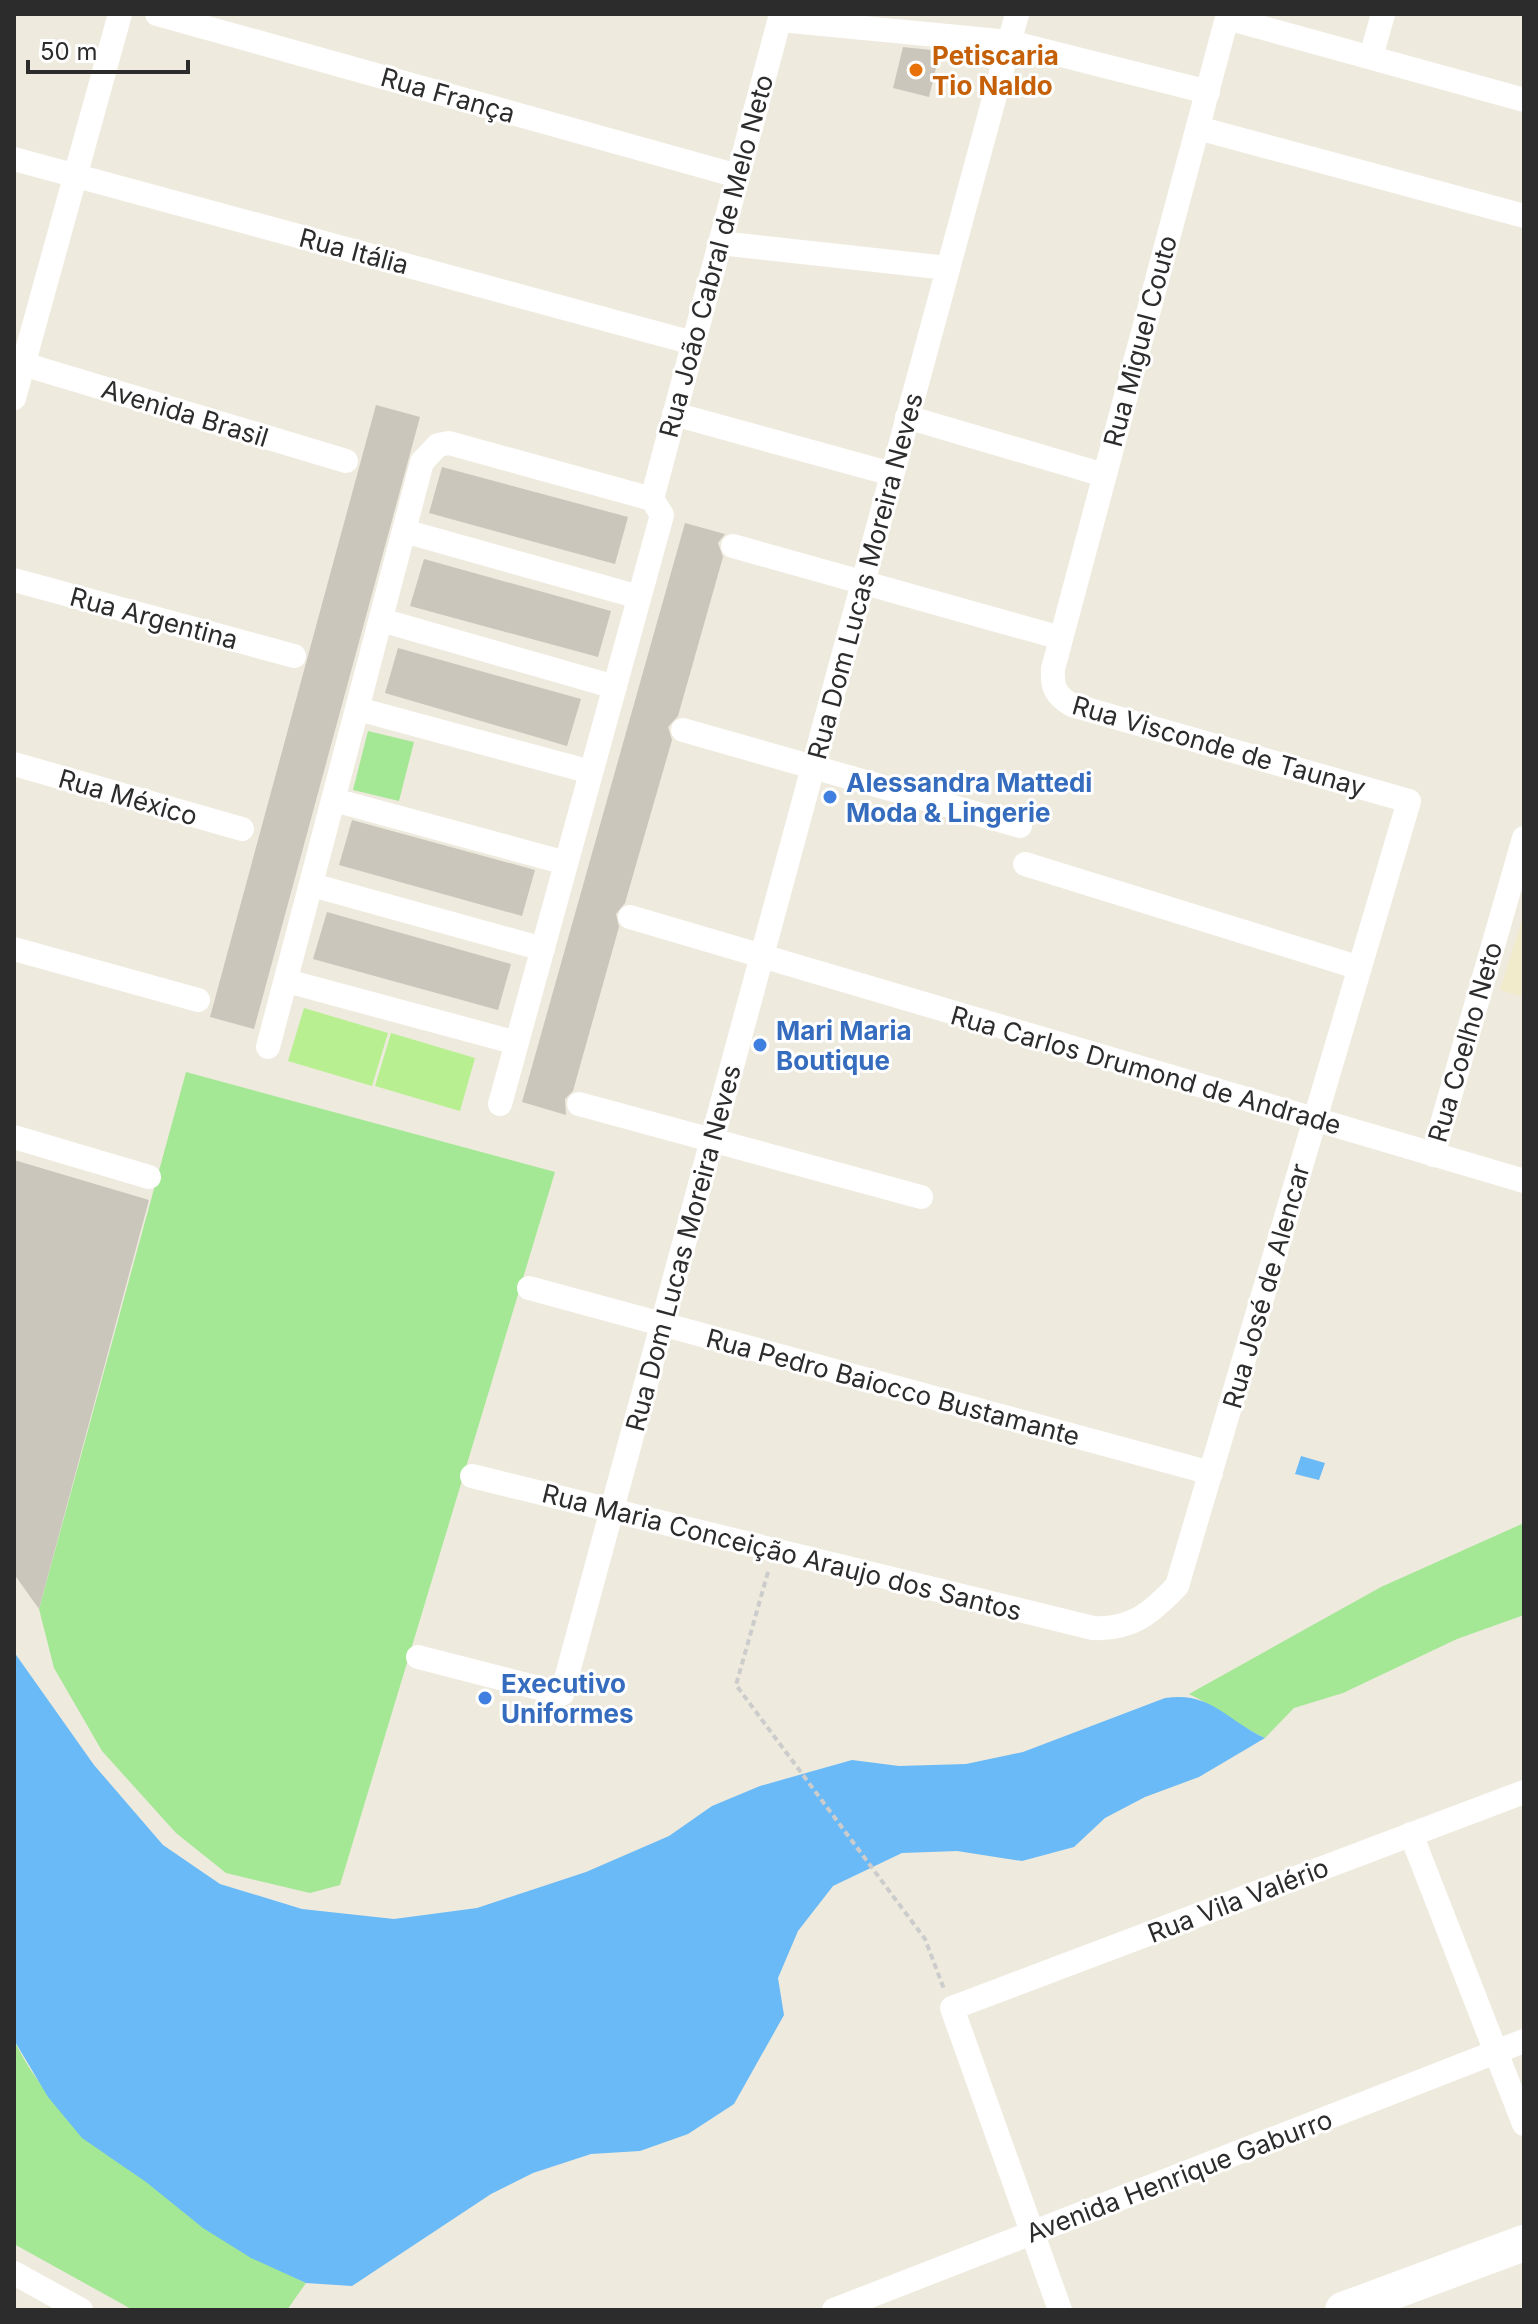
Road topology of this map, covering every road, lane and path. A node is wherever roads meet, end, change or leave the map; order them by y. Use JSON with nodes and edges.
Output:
{"nodes":[{"id":1,"x":120,"y":14,"type":"edge"},
{"id":2,"x":157,"y":14,"type":"edge"},
{"id":3,"x":1017,"y":14,"type":"edge"},
{"id":4,"x":1383,"y":14,"type":"edge"},
{"id":5,"x":1228,"y":16,"type":"edge"},
{"id":6,"x":781,"y":17,"type":"edge"},
{"id":7,"x":1010,"y":42,"type":"junction"},
{"id":8,"x":1371,"y":57,"type":"junction"},
{"id":9,"x":1208,"y":92,"type":"junction"},
{"id":10,"x":1524,"y":100,"type":"edge"},
{"id":11,"x":1198,"y":128,"type":"junction"},
{"id":12,"x":14,"y":159,"type":"edge"},
{"id":13,"x":76,"y":175,"type":"junction"},
{"id":14,"x":738,"y":176,"type":"junction"},
{"id":15,"x":1524,"y":216,"type":"edge"},
{"id":16,"x":720,"y":243,"type":"junction"},
{"id":17,"x":948,"y":268,"type":"junction"},
{"id":18,"x":693,"y":343,"type":"junction"},
{"id":19,"x":23,"y":364,"type":"junction"},
{"id":20,"x":14,"y":398,"type":"edge"},
{"id":21,"x":674,"y":414,"type":"junction"},
{"id":22,"x":907,"y":417,"type":"junction"},
{"id":23,"x":346,"y":461,"type":"dead end"},
{"id":24,"x":892,"y":474,"type":"junction"},
{"id":25,"x":1104,"y":475,"type":"junction"},
{"id":26,"x":652,"y":499,"type":"junction"},
{"id":27,"x":404,"y":531,"type":"junction"},
{"id":28,"x":733,"y":546,"type":"dead end"},
{"id":29,"x":14,"y":580,"type":"edge"},
{"id":30,"x":863,"y":582,"type":"junction"},
{"id":31,"x":639,"y":597,"type":"junction"},
{"id":32,"x":381,"y":620,"type":"junction"},
{"id":33,"x":1061,"y":638,"type":"junction"},
{"id":34,"x":294,"y":656,"type":"dead end"},
{"id":35,"x":1053,"y":669,"type":"joint"},
{"id":36,"x":615,"y":687,"type":"junction"},
{"id":37,"x":358,"y":709,"type":"junction"},
{"id":38,"x":683,"y":730,"type":"dead end"},
{"id":39,"x":14,"y":764,"type":"edge"},
{"id":40,"x":813,"y":767,"type":"junction"},
{"id":41,"x":591,"y":772,"type":"junction"},
{"id":42,"x":334,"y":800,"type":"junction"},
{"id":43,"x":1409,"y":801,"type":"joint"},
{"id":44,"x":1020,"y":826,"type":"dead end"},
{"id":45,"x":242,"y":829,"type":"dead end"},
{"id":46,"x":1524,"y":838,"type":"edge"},
{"id":47,"x":566,"y":863,"type":"junction"},
{"id":48,"x":1025,"y":864,"type":"dead end"},
{"id":49,"x":312,"y":885,"type":"junction"},
{"id":50,"x":630,"y":917,"type":"dead end"},
{"id":51,"x":14,"y":949,"type":"edge"},
{"id":52,"x":543,"y":949,"type":"junction"},
{"id":53,"x":762,"y":956,"type":"junction"},
{"id":54,"x":1360,"y":968,"type":"junction"},
{"id":55,"x":287,"y":981,"type":"junction"},
{"id":56,"x":198,"y":1000,"type":"dead end"},
{"id":57,"x":517,"y":1043,"type":"junction"},
{"id":58,"x":268,"y":1047,"type":"dead end"},
{"id":59,"x":500,"y":1104,"type":"dead end"},
{"id":60,"x":579,"y":1104,"type":"dead end"},
{"id":61,"x":1315,"y":1120,"type":"junction"},
{"id":62,"x":14,"y":1137,"type":"edge"},
{"id":63,"x":712,"y":1140,"type":"junction"},
{"id":64,"x":1433,"y":1155,"type":"junction"},
{"id":65,"x":149,"y":1177,"type":"dead end"},
{"id":66,"x":1524,"y":1181,"type":"edge"},
{"id":67,"x":921,"y":1197,"type":"dead end"},
{"id":68,"x":529,"y":1288,"type":"dead end"},
{"id":69,"x":662,"y":1324,"type":"junction"},
{"id":70,"x":1211,"y":1473,"type":"junction"},
{"id":71,"x":472,"y":1476,"type":"dead end"},
{"id":72,"x":612,"y":1510,"type":"junction"},
{"id":73,"x":774,"y":1550,"type":"junction"},
{"id":74,"x":1177,"y":1586,"type":"joint"},
{"id":75,"x":418,"y":1657,"type":"dead end"},
{"id":76,"x":1524,"y":1792,"type":"edge"},
{"id":77,"x":1411,"y":1834,"type":"junction"},
{"id":78,"x":952,"y":2008,"type":"junction"},
{"id":79,"x":1524,"y":2041,"type":"edge"},
{"id":80,"x":1496,"y":2052,"type":"junction"},
{"id":81,"x":1524,"y":2124,"type":"edge"},
{"id":82,"x":1033,"y":2233,"type":"junction"},
{"id":83,"x":1524,"y":2243,"type":"edge"},
{"id":84,"x":14,"y":2273,"type":"edge"},
{"id":85,"x":81,"y":2310,"type":"edge"},
{"id":86,"x":834,"y":2310,"type":"edge"},
{"id":87,"x":1060,"y":2310,"type":"edge"},
{"id":88,"x":1343,"y":2310,"type":"edge"}],
"edges":[{"from":1,"to":13,"type":"street"},
{"from":2,"to":14,"type":"street","name":"Rua França"},
{"from":3,"to":7,"type":"street","name":"Rua Dom Lucas Moreira Neves"},
{"from":4,"to":8,"type":"street"},
{"from":5,"to":8,"type":"street"},
{"from":5,"to":9,"type":"street","name":"Rua Miguel Couto"},
{"from":6,"to":7,"type":"street"},
{"from":6,"to":14,"type":"street","name":"Rua João Cabral de Melo Neto"},
{"from":7,"to":9,"type":"street"},
{"from":7,"to":17,"type":"street","name":"Rua Dom Lucas Moreira Neves"},
{"from":8,"to":10,"type":"street"},
{"from":9,"to":11,"type":"street","name":"Rua Miguel Couto"},
{"from":11,"to":15,"type":"street"},
{"from":11,"to":25,"type":"street","name":"Rua Miguel Couto"},
{"from":12,"to":13,"type":"street","name":"Rua Itália"},
{"from":13,"to":18,"type":"street","name":"Rua Itália"},
{"from":13,"to":19,"type":"street"},
{"from":14,"to":16,"type":"street","name":"Rua João Cabral de Melo Neto"},
{"from":16,"to":17,"type":"street"},
{"from":16,"to":18,"type":"street","name":"Rua João Cabral de Melo Neto"},
{"from":17,"to":22,"type":"street","name":"Rua Dom Lucas Moreira Neves"},
{"from":18,"to":21,"type":"street","name":"Rua João Cabral de Melo Neto"},
{"from":19,"to":20,"type":"street"},
{"from":19,"to":23,"type":"street","name":"Avenida Brasil"},
{"from":21,"to":24,"type":"street"},
{"from":21,"to":26,"type":"street","name":"Rua João Cabral de Melo Neto"},
{"from":22,"to":24,"type":"street","name":"Rua Dom Lucas Moreira Neves"},
{"from":22,"to":25,"type":"street"},
{"from":24,"to":30,"type":"street","name":"Rua Dom Lucas Moreira Neves"},
{"from":25,"to":33,"type":"street","name":"Rua Miguel Couto"},
{"from":26,"to":27,"type":"street"},
{"from":26,"to":31,"type":"street"},
{"from":27,"to":31,"type":"street"},
{"from":27,"to":32,"type":"street"},
{"from":28,"to":30,"type":"street"},
{"from":29,"to":34,"type":"street","name":"Rua Argentina"},
{"from":30,"to":33,"type":"street"},
{"from":30,"to":40,"type":"street","name":"Rua Dom Lucas Moreira Neves"},
{"from":31,"to":36,"type":"street"},
{"from":32,"to":36,"type":"street"},
{"from":32,"to":37,"type":"street"},
{"from":33,"to":35,"type":"street","name":"Rua Miguel Couto"},
{"from":35,"to":43,"type":"street","name":"Rua Visconde de Taunay"},
{"from":36,"to":41,"type":"street"},
{"from":37,"to":41,"type":"street"},
{"from":37,"to":42,"type":"street"},
{"from":38,"to":40,"type":"street"},
{"from":39,"to":45,"type":"street","name":"Rua México"},
{"from":40,"to":44,"type":"street"},
{"from":40,"to":53,"type":"street","name":"Rua Dom Lucas Moreira Neves"},
{"from":41,"to":47,"type":"street"},
{"from":42,"to":47,"type":"street"},
{"from":42,"to":49,"type":"street"},
{"from":43,"to":54,"type":"street","name":"Rua José de Alencar"},
{"from":46,"to":64,"type":"street","name":"Rua Coelho Neto"},
{"from":47,"to":52,"type":"street"},
{"from":48,"to":54,"type":"street"},
{"from":49,"to":52,"type":"street"},
{"from":49,"to":55,"type":"street"},
{"from":50,"to":53,"type":"street","name":"Rua Carlos Drumond de Andrade"},
{"from":51,"to":56,"type":"street"},
{"from":52,"to":57,"type":"street"},
{"from":53,"to":61,"type":"street","name":"Rua Carlos Drumond de Andrade"},
{"from":53,"to":63,"type":"street","name":"Rua Dom Lucas Moreira Neves"},
{"from":54,"to":61,"type":"street","name":"Rua José de Alencar"},
{"from":55,"to":57,"type":"street"},
{"from":55,"to":58,"type":"street"},
{"from":57,"to":59,"type":"street"},
{"from":60,"to":63,"type":"street"},
{"from":61,"to":64,"type":"street","name":"Rua Carlos Drumond de Andrade"},
{"from":61,"to":70,"type":"street","name":"Rua José de Alencar"},
{"from":62,"to":65,"type":"street"},
{"from":63,"to":67,"type":"street"},
{"from":63,"to":69,"type":"street","name":"Rua Dom Lucas Moreira Neves"},
{"from":64,"to":66,"type":"street","name":"Rua Carlos Drumond de Andrade"},
{"from":68,"to":69,"type":"street","name":"Rua Pedro Baiocco Bustamante"},
{"from":69,"to":70,"type":"street","name":"Rua Pedro Baiocco Bustamante"},
{"from":69,"to":72,"type":"street","name":"Rua Dom Lucas Moreira Neves"},
{"from":70,"to":74,"type":"street","name":"Rua José de Alencar"},
{"from":71,"to":72,"type":"street","name":"Rua Maria Conceição Araujo dos Santos"},
{"from":72,"to":73,"type":"street","name":"Rua Maria Conceição Araujo dos Santos"},
{"from":72,"to":75,"type":"street","name":"Rua Dom Lucas Moreira Neves"},
{"from":73,"to":74,"type":"street","name":"Rua Maria Conceição Araujo dos Santos"},
{"from":73,"to":78,"type":"path"},
{"from":76,"to":77,"type":"street","name":"Rua Vila Valério"},
{"from":77,"to":78,"type":"street","name":"Rua Vila Valério"},
{"from":77,"to":80,"type":"street"},
{"from":78,"to":82,"type":"street"},
{"from":79,"to":80,"type":"street","name":"Avenida Henrique Gaburro"},
{"from":80,"to":81,"type":"street"},
{"from":80,"to":82,"type":"street","name":"Avenida Henrique Gaburro"},
{"from":82,"to":86,"type":"street","name":"Avenida Henrique Gaburro"},
{"from":82,"to":87,"type":"street"},
{"from":83,"to":88,"type":"main road"},
{"from":84,"to":85,"type":"street"}]}
